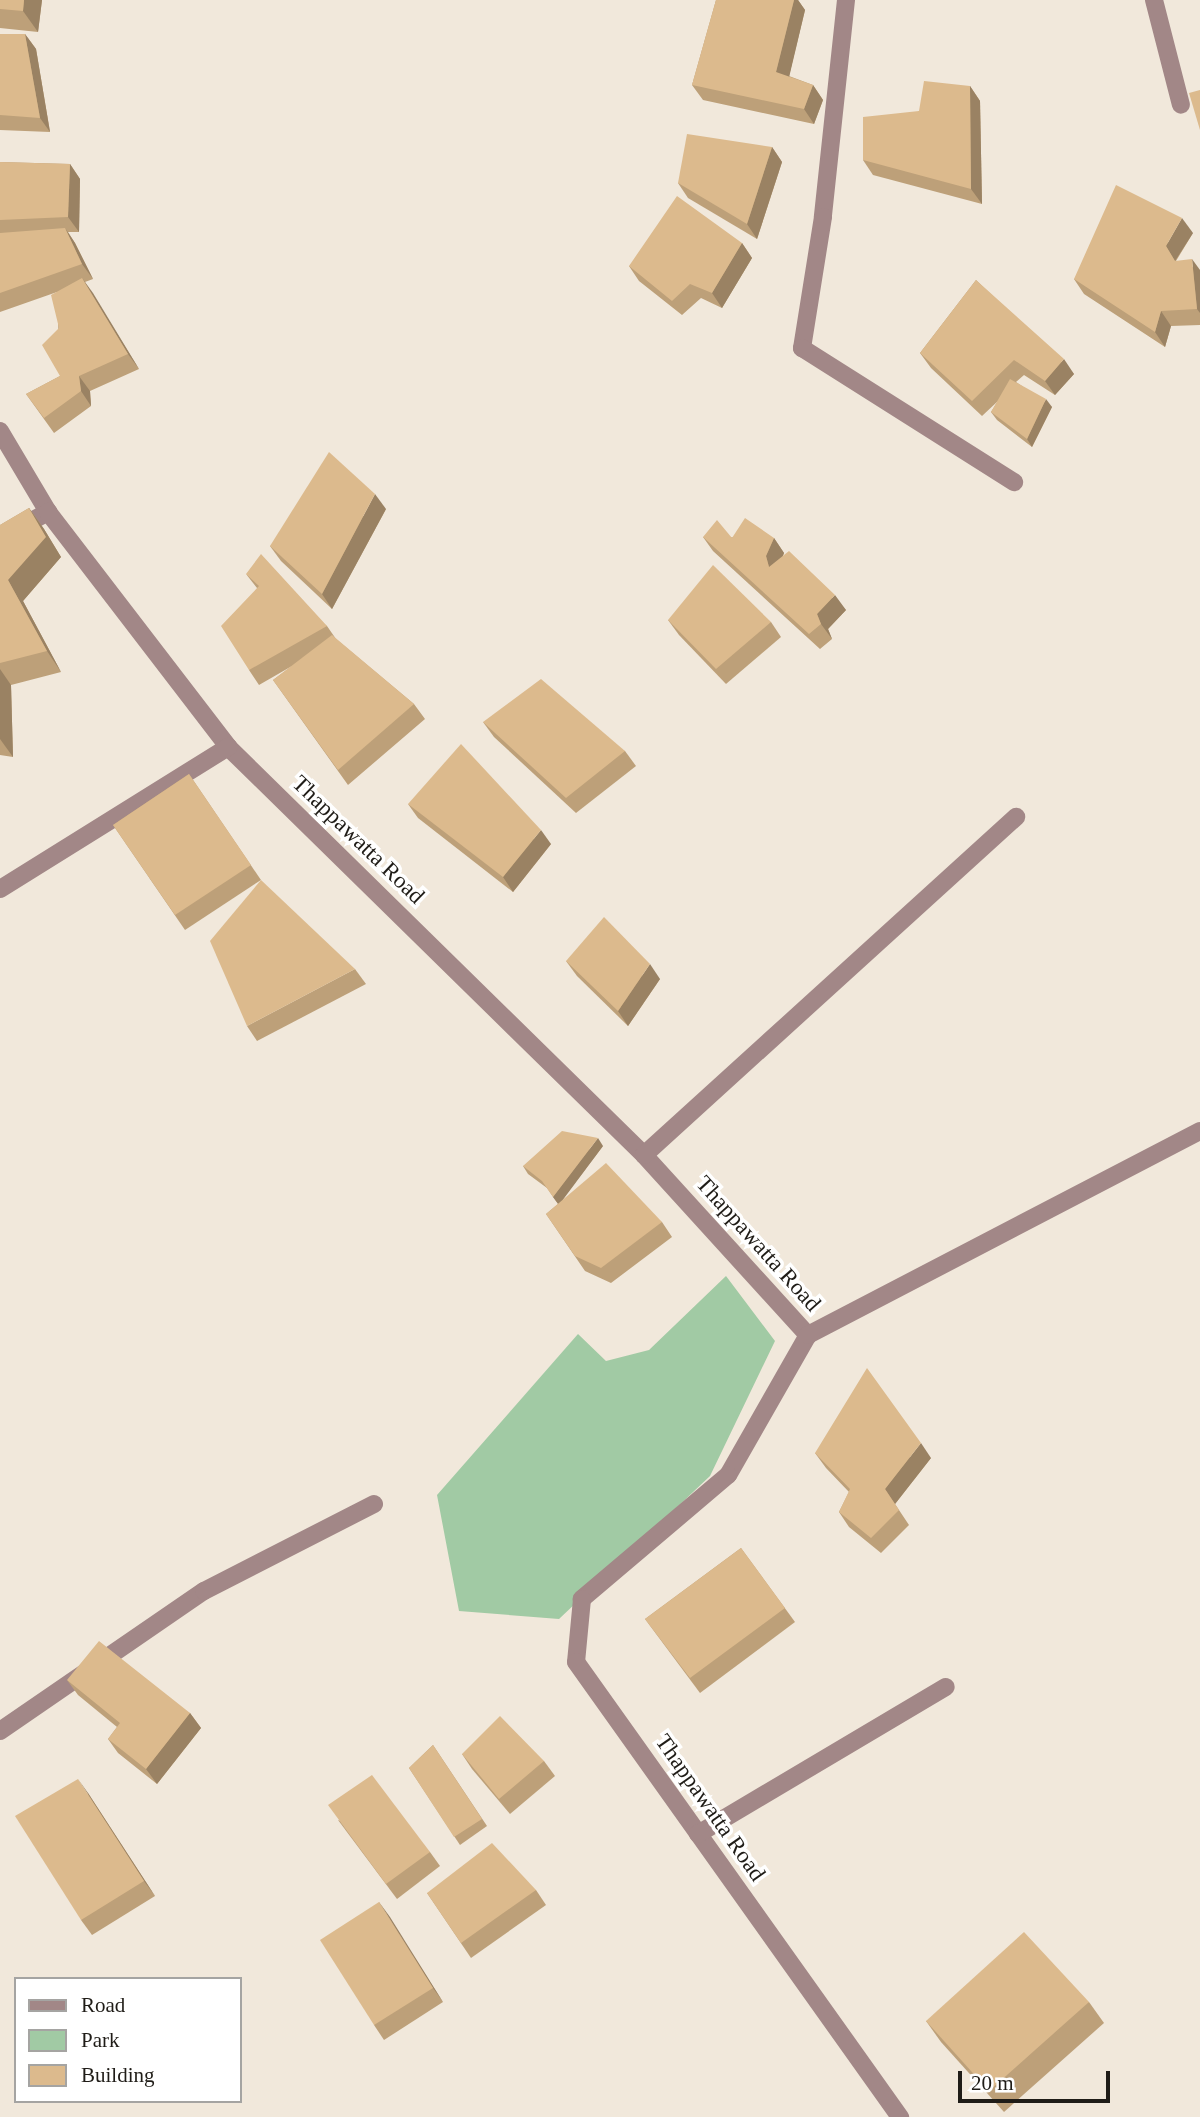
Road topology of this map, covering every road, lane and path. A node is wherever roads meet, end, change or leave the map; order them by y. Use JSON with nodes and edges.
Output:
{"nodes":[{"id":1,"x":846,"y":0,"type":"edge"},
{"id":2,"x":1154,"y":0,"type":"edge"},
{"id":3,"x":1181,"y":105,"type":"dead end"},
{"id":4,"x":0,"y":431,"type":"edge"},
{"id":5,"x":1014,"y":482,"type":"dead end"},
{"id":6,"x":48,"y":512,"type":"junction"},
{"id":7,"x":0,"y":538,"type":"edge"},
{"id":8,"x":228,"y":747,"type":"junction"},
{"id":9,"x":1016,"y":817,"type":"dead end"},
{"id":10,"x":0,"y":889,"type":"edge"},
{"id":11,"x":1200,"y":1131,"type":"edge"},
{"id":12,"x":643,"y":1155,"type":"junction"},
{"id":13,"x":808,"y":1335,"type":"junction"},
{"id":14,"x":373,"y":1504,"type":"dead end"},
{"id":15,"x":946,"y":1687,"type":"dead end"},
{"id":16,"x":0,"y":1731,"type":"edge"},
{"id":17,"x":698,"y":1834,"type":"junction"},
{"id":18,"x":900,"y":2117,"type":"edge"}],
"edges":[{"from":1,"to":5,"type":"street"},
{"from":2,"to":3,"type":"street"},
{"from":4,"to":6,"type":"street","name":"Thappawatta Road"},
{"from":6,"to":7,"type":"street"},
{"from":6,"to":8,"type":"street","name":"Thappawatta Road"},
{"from":8,"to":10,"type":"street"},
{"from":8,"to":12,"type":"street","name":"Thappawatta Road"},
{"from":9,"to":12,"type":"street"},
{"from":11,"to":13,"type":"street"},
{"from":12,"to":13,"type":"street","name":"Thappawatta Road"},
{"from":13,"to":17,"type":"street","name":"Thappawatta Road"},
{"from":14,"to":16,"type":"street"},
{"from":15,"to":17,"type":"street"},
{"from":17,"to":18,"type":"street","name":"Thappawatta Road"}]}
